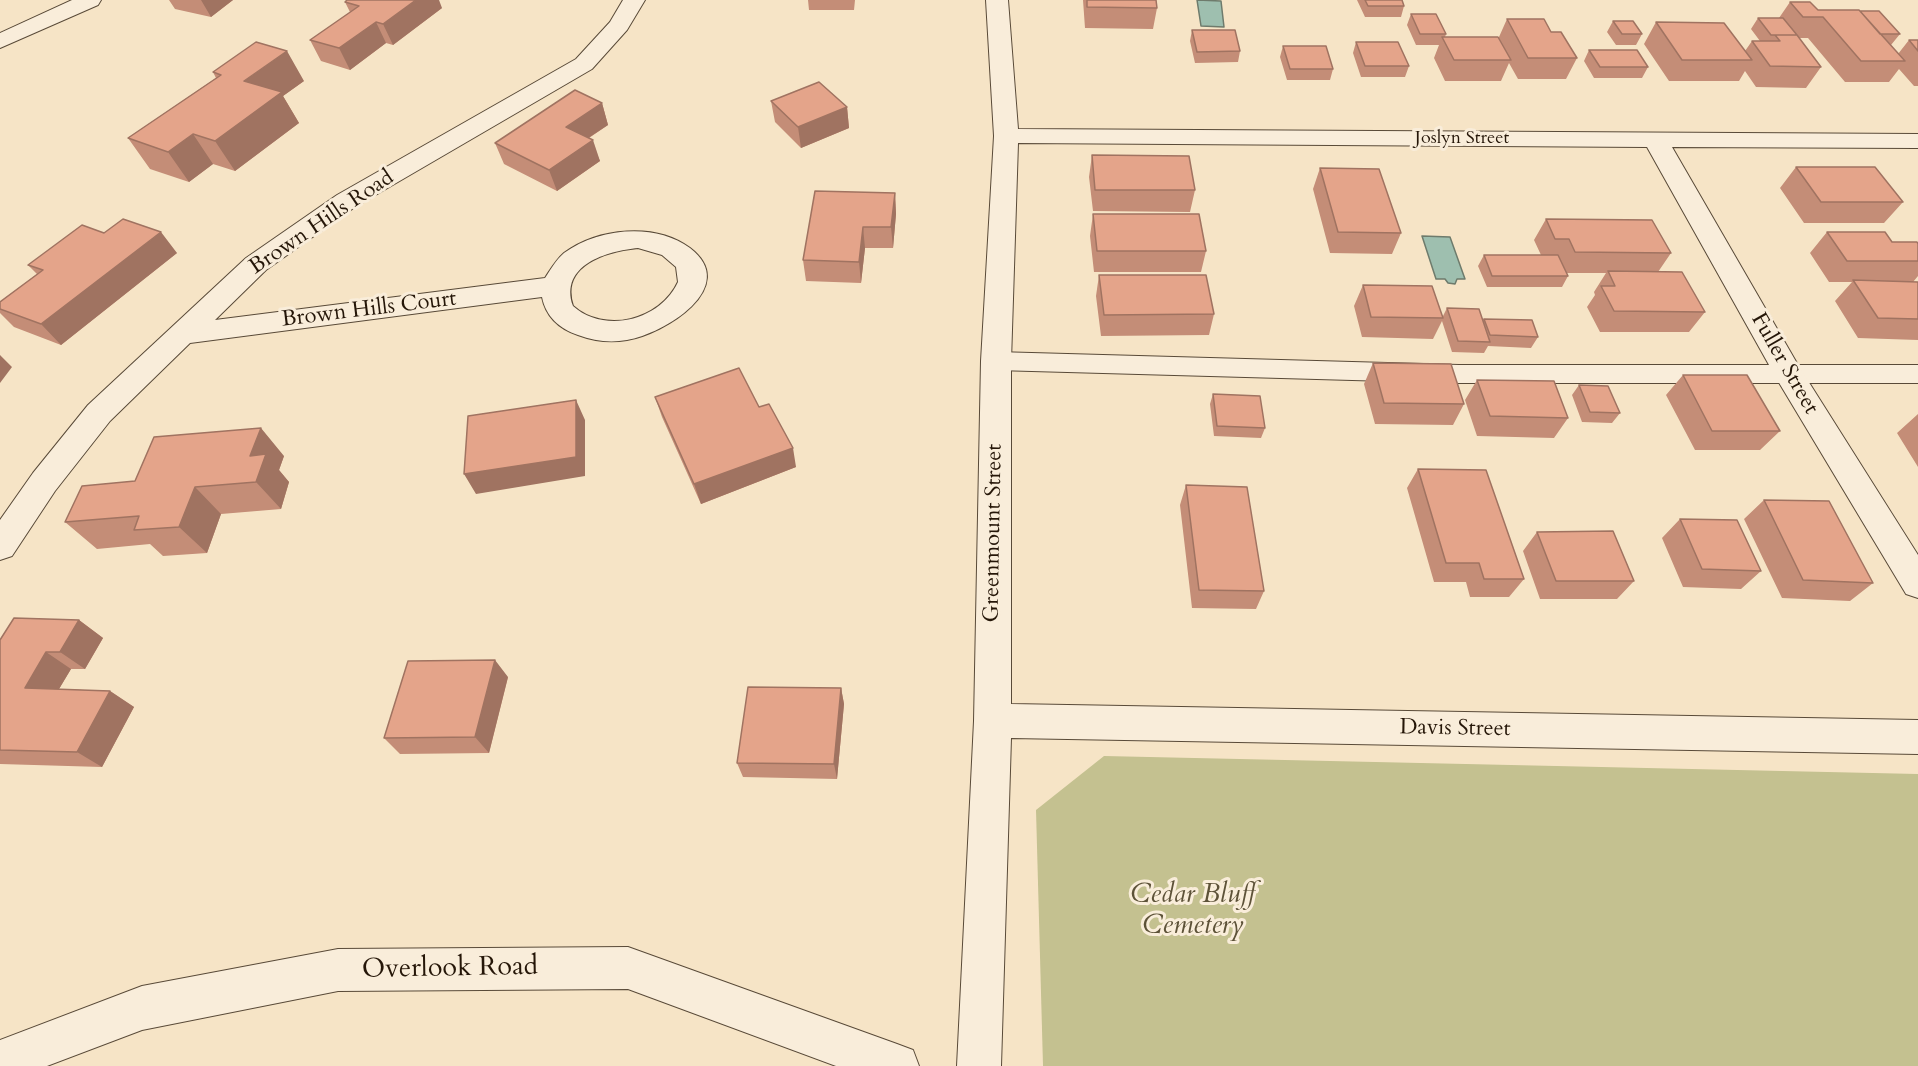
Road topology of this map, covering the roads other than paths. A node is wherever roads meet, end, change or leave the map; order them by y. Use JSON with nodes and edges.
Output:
{"nodes":[{"id":1,"x":90,"y":0,"type":"edge"},
{"id":2,"x":634,"y":0,"type":"edge"},
{"id":3,"x":997,"y":0,"type":"edge"},
{"id":4,"x":0,"y":41,"type":"edge"},
{"id":5,"x":1006,"y":136,"type":"junction"},
{"id":6,"x":1656,"y":141,"type":"junction"},
{"id":7,"x":1918,"y":141,"type":"edge"},
{"id":8,"x":556,"y":286,"type":"junction"},
{"id":9,"x":182,"y":334,"type":"junction"},
{"id":10,"x":996,"y":361,"type":"junction"},
{"id":11,"x":1788,"y":373,"type":"junction"},
{"id":12,"x":1918,"y":374,"type":"edge"},
{"id":13,"x":0,"y":546,"type":"edge"},
{"id":14,"x":1918,"y":584,"type":"edge"},
{"id":15,"x":993,"y":721,"type":"junction"},
{"id":16,"x":1918,"y":737,"type":"edge"},
{"id":17,"x":0,"y":1062,"type":"edge"},
{"id":18,"x":897,"y":1066,"type":"edge"},
{"id":19,"x":979,"y":1066,"type":"edge"}],
"edges":[{"from":1,"to":4,"type":"street"},
{"from":2,"to":9,"type":"street","name":"Brown Hills Road"},
{"from":3,"to":5,"type":"street","name":"Greenmount Street"},
{"from":5,"to":6,"type":"street","name":"Joslyn Street"},
{"from":5,"to":10,"type":"street","name":"Greenmount Street"},
{"from":6,"to":7,"type":"street","name":"Joslyn Street"},
{"from":6,"to":11,"type":"street","name":"Fuller Street"},
{"from":8,"to":8,"type":"street"},
{"from":8,"to":9,"type":"street","name":"Brown Hills Court"},
{"from":9,"to":13,"type":"street","name":"Brown Hills Road"},
{"from":10,"to":11,"type":"lane"},
{"from":10,"to":15,"type":"street","name":"Greenmount Street"},
{"from":11,"to":12,"type":"lane"},
{"from":11,"to":14,"type":"street","name":"Fuller Street"},
{"from":15,"to":16,"type":"street","name":"Davis Street"},
{"from":15,"to":19,"type":"street","name":"Greenmount Street"},
{"from":17,"to":18,"type":"street","name":"Overlook Road"}]}
